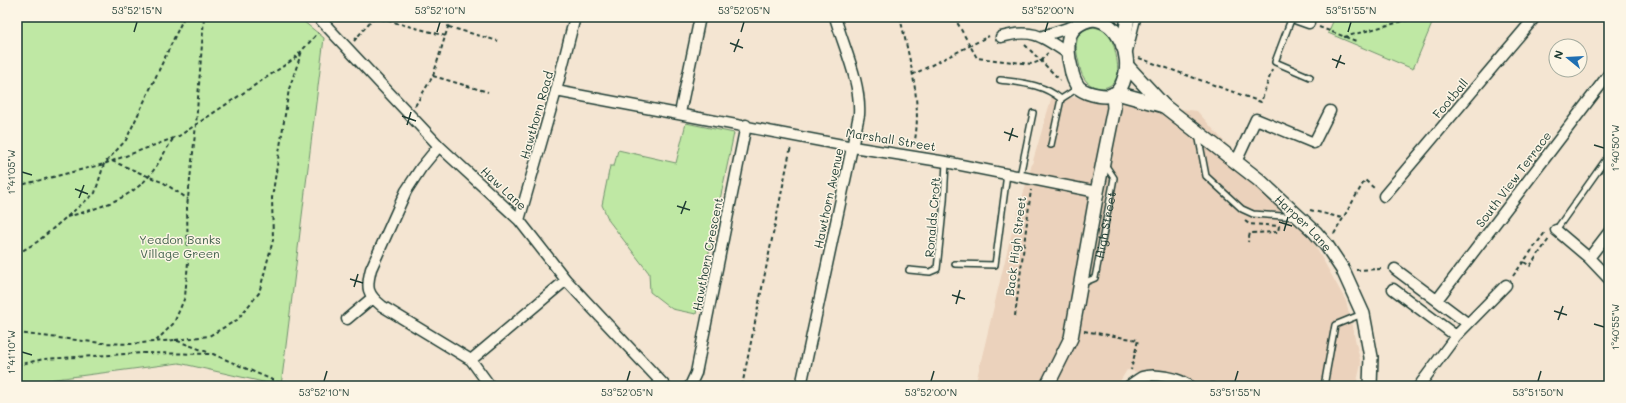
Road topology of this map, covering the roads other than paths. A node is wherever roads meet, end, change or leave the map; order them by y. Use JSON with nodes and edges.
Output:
{"nodes":[{"id":1,"x":318,"y":17,"type":"edge"},
{"id":2,"x":575,"y":17,"type":"edge"},
{"id":3,"x":700,"y":17,"type":"edge"},
{"id":4,"x":835,"y":17,"type":"edge"},
{"id":5,"x":1128,"y":17,"type":"edge"},
{"id":6,"x":1138,"y":17,"type":"edge"},
{"id":7,"x":1292,"y":17,"type":"edge"},
{"id":8,"x":1535,"y":17,"type":"edge"},
{"id":9,"x":1095,"y":18,"type":"edge"},
{"id":10,"x":1309,"y":24,"type":"road end"},
{"id":11,"x":1077,"y":25,"type":"junction"},
{"id":12,"x":1043,"y":36,"type":"junction"},
{"id":13,"x":1002,"y":37,"type":"road end"},
{"id":14,"x":1067,"y":53,"type":"junction"},
{"id":15,"x":1127,"y":57,"type":"junction"},
{"id":16,"x":1609,"y":74,"type":"edge"},
{"id":17,"x":1310,"y":76,"type":"dead end"},
{"id":18,"x":1000,"y":80,"type":"dead end"},
{"id":19,"x":1076,"y":89,"type":"junction"},
{"id":20,"x":556,"y":91,"type":"junction"},
{"id":21,"x":1115,"y":93,"type":"junction"},
{"id":22,"x":1061,"y":99,"type":"junction"},
{"id":23,"x":1164,"y":106,"type":"junction"},
{"id":24,"x":1330,"y":111,"type":"dead end"},
{"id":25,"x":680,"y":113,"type":"junction"},
{"id":26,"x":1033,"y":113,"type":"dead end"},
{"id":27,"x":746,"y":125,"type":"junction"},
{"id":28,"x":1197,"y":131,"type":"junction"},
{"id":29,"x":1052,"y":145,"type":"dead end"},
{"id":30,"x":439,"y":146,"type":"junction"},
{"id":31,"x":853,"y":146,"type":"junction"},
{"id":32,"x":1609,"y":155,"type":"edge"},
{"id":33,"x":1103,"y":161,"type":"junction"},
{"id":34,"x":946,"y":162,"type":"junction"},
{"id":35,"x":1236,"y":162,"type":"junction"},
{"id":36,"x":1007,"y":174,"type":"junction"},
{"id":37,"x":1020,"y":176,"type":"junction"},
{"id":38,"x":1096,"y":192,"type":"junction"},
{"id":39,"x":1384,"y":196,"type":"road end"},
{"id":40,"x":1304,"y":213,"type":"junction"},
{"id":41,"x":520,"y":220,"type":"junction"},
{"id":42,"x":1556,"y":230,"type":"joint"},
{"id":43,"x":1609,"y":232,"type":"edge"},
{"id":44,"x":1589,"y":258,"type":"junction"},
{"id":45,"x":955,"y":264,"type":"dead end"},
{"id":46,"x":1395,"y":269,"type":"road end"},
{"id":47,"x":909,"y":270,"type":"dead end"},
{"id":48,"x":1609,"y":279,"type":"edge"},
{"id":49,"x":566,"y":280,"type":"junction"},
{"id":50,"x":1081,"y":283,"type":"junction"},
{"id":51,"x":1506,"y":285,"type":"dead end"},
{"id":52,"x":1393,"y":289,"type":"dead end"},
{"id":53,"x":372,"y":298,"type":"junction"},
{"id":54,"x":1437,"y":300,"type":"junction"},
{"id":55,"x":1363,"y":314,"type":"junction"},
{"id":56,"x":347,"y":319,"type":"dead end"},
{"id":57,"x":1467,"y":322,"type":"junction"},
{"id":58,"x":1456,"y":336,"type":"junction"},
{"id":59,"x":471,"y":360,"type":"junction"},
{"id":60,"x":490,"y":386,"type":"edge"},
{"id":61,"x":665,"y":386,"type":"edge"},
{"id":62,"x":690,"y":386,"type":"edge"},
{"id":63,"x":801,"y":386,"type":"edge"},
{"id":64,"x":1047,"y":386,"type":"edge"},
{"id":65,"x":1129,"y":386,"type":"edge"},
{"id":66,"x":1189,"y":386,"type":"edge"},
{"id":67,"x":1324,"y":386,"type":"edge"},
{"id":68,"x":1370,"y":386,"type":"edge"},
{"id":69,"x":1419,"y":386,"type":"edge"}],
"edges":[{"from":1,"to":30,"type":"street","name":"Haw Lane"},
{"from":2,"to":20,"type":"street","name":"Hawthorn Road"},
{"from":3,"to":25,"type":"street"},
{"from":4,"to":31,"type":"street","name":"Hawthorn Avenue"},
{"from":5,"to":15,"type":"street","name":"High Street"},
{"from":6,"to":15,"type":"lane","name":"High Street"},
{"from":7,"to":10,"type":"street"},
{"from":7,"to":17,"type":"lane"},
{"from":8,"to":39,"type":"street","name":"Football"},
{"from":9,"to":11,"type":"street"},
{"from":9,"to":15,"type":"street"},
{"from":11,"to":12,"type":"street"},
{"from":11,"to":14,"type":"street"},
{"from":12,"to":13,"type":"street"},
{"from":12,"to":14,"type":"street"},
{"from":14,"to":19,"type":"street"},
{"from":15,"to":21,"type":"street","name":"High Street"},
{"from":15,"to":23,"type":"street","name":"Harper Lane"},
{"from":16,"to":54,"type":"street","name":"South View Terrace"},
{"from":18,"to":22,"type":"lane"},
{"from":19,"to":21,"type":"street"},
{"from":19,"to":22,"type":"lane"},
{"from":20,"to":25,"type":"street","name":"Marshall Street"},
{"from":20,"to":41,"type":"street","name":"Hawthorn Road"},
{"from":21,"to":23,"type":"street","name":"Harper Lane"},
{"from":21,"to":33,"type":"street","name":"High Street"},
{"from":22,"to":29,"type":"lane"},
{"from":23,"to":28,"type":"street","name":"Harper Lane"},
{"from":24,"to":35,"type":"street"},
{"from":25,"to":27,"type":"street","name":"Marshall Street"},
{"from":26,"to":37,"type":"lane"},
{"from":27,"to":31,"type":"street","name":"Marshall Street"},
{"from":27,"to":62,"type":"street","name":"Hawthorn Crescent"},
{"from":28,"to":35,"type":"street","name":"Harper Lane"},
{"from":28,"to":40,"type":"lane"},
{"from":30,"to":41,"type":"street","name":"Haw Lane"},
{"from":30,"to":53,"type":"street"},
{"from":31,"to":34,"type":"street","name":"Marshall Street"},
{"from":31,"to":63,"type":"street","name":"Hawthorn Avenue"},
{"from":32,"to":42,"type":"lane"},
{"from":33,"to":38,"type":"street","name":"High Street"},
{"from":33,"to":50,"type":"lane","name":"High Street"},
{"from":34,"to":36,"type":"street","name":"Marshall Street"},
{"from":34,"to":47,"type":"lane","name":"Ronalds Croft"},
{"from":35,"to":40,"type":"street","name":"Harper Lane"},
{"from":36,"to":37,"type":"street","name":"Marshall Street"},
{"from":36,"to":45,"type":"lane"},
{"from":37,"to":38,"type":"street","name":"Marshall Street"},
{"from":38,"to":50,"type":"street","name":"High Street"},
{"from":40,"to":55,"type":"street","name":"Harper Lane"},
{"from":41,"to":49,"type":"street","name":"Haw Lane"},
{"from":42,"to":44,"type":"street"},
{"from":43,"to":44,"type":"street"},
{"from":44,"to":48,"type":"street"},
{"from":46,"to":54,"type":"street"},
{"from":49,"to":59,"type":"street"},
{"from":49,"to":61,"type":"street","name":"Haw Lane"},
{"from":50,"to":64,"type":"street","name":"High Street"},
{"from":51,"to":57,"type":"street"},
{"from":52,"to":58,"type":"street"},
{"from":53,"to":56,"type":"street"},
{"from":53,"to":59,"type":"street"},
{"from":54,"to":57,"type":"street"},
{"from":55,"to":67,"type":"lane"},
{"from":55,"to":68,"type":"street","name":"Harper Lane"},
{"from":57,"to":58,"type":"street"},
{"from":58,"to":69,"type":"street"},
{"from":59,"to":60,"type":"street"},
{"from":65,"to":66,"type":"street"}]}
